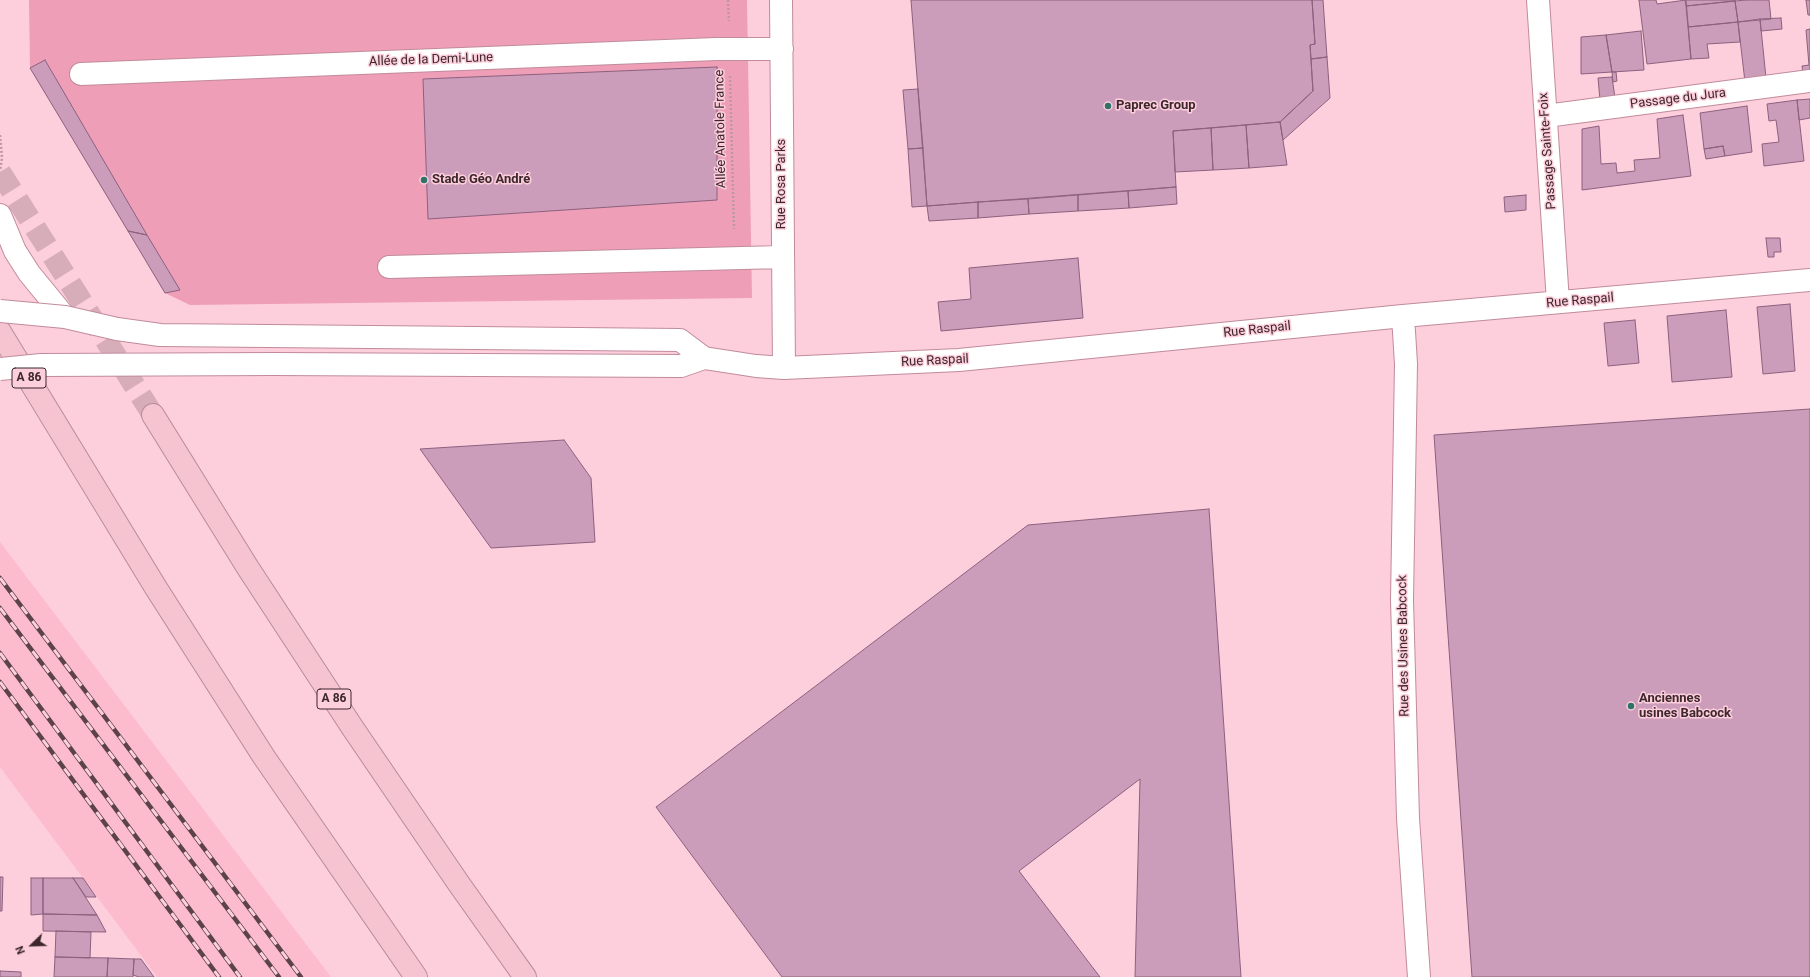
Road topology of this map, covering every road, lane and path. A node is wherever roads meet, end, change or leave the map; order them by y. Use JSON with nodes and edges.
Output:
{"nodes":[{"id":1,"x":728,"y":0,"type":"edge"},
{"id":2,"x":782,"y":0,"type":"edge"},
{"id":3,"x":1538,"y":0,"type":"edge"},
{"id":4,"x":730,"y":49,"type":"junction"},
{"id":5,"x":782,"y":49,"type":"junction"},
{"id":6,"x":81,"y":74,"type":"dead end"},
{"id":7,"x":1810,"y":81,"type":"edge"},
{"id":8,"x":1546,"y":116,"type":"junction"},
{"id":9,"x":0,"y":135,"type":"edge"},
{"id":10,"x":0,"y":171,"type":"edge"},
{"id":11,"x":0,"y":215,"type":"edge"},
{"id":12,"x":734,"y":257,"type":"junction"},
{"id":13,"x":782,"y":257,"type":"junction"},
{"id":14,"x":389,"y":267,"type":"dead end"},
{"id":15,"x":1810,"y":280,"type":"edge"},
{"id":16,"x":1558,"y":302,"type":"junction"},
{"id":17,"x":0,"y":311,"type":"edge"},
{"id":18,"x":1403,"y":316,"type":"junction"},
{"id":19,"x":65,"y":317,"type":"junction"},
{"id":20,"x":0,"y":332,"type":"edge"},
{"id":21,"x":704,"y":358,"type":"junction"},
{"id":22,"x":784,"y":368,"type":"junction"},
{"id":23,"x":0,"y":369,"type":"edge"},
{"id":24,"x":153,"y":415,"type":"tunnel mouth"},
{"id":25,"x":416,"y":977,"type":"edge"},
{"id":26,"x":525,"y":977,"type":"edge"},
{"id":27,"x":1419,"y":977,"type":"edge"}],
"edges":[{"from":1,"to":4,"type":"path","name":"Allée Anatole France"},
{"from":2,"to":5,"type":"street","name":"Rue Rosa Parks"},
{"from":3,"to":8,"type":"street","name":"Passage Sainte-Foix"},
{"from":4,"to":5,"type":"street","name":"Allée de la Demi-Lune"},
{"from":4,"to":6,"type":"street","name":"Allée de la Demi-Lune"},
{"from":4,"to":12,"type":"path","name":"Allée Anatole France"},
{"from":5,"to":13,"type":"street","name":"Rue Rosa Parks"},
{"from":7,"to":8,"type":"street","name":"Passage du Jura"},
{"from":8,"to":16,"type":"street","name":"Passage Sainte-Foix"},
{"from":9,"to":10,"type":"path"},
{"from":11,"to":19,"type":"street"},
{"from":12,"to":13,"type":"street"},
{"from":12,"to":14,"type":"street"},
{"from":13,"to":22,"type":"street","name":"Rue Rosa Parks"},
{"from":15,"to":16,"type":"street","name":"Rue Raspail"},
{"from":16,"to":18,"type":"street","name":"Rue Raspail"},
{"from":17,"to":19,"type":"street","bridge":true},
{"from":18,"to":22,"type":"street","name":"Rue Raspail"},
{"from":18,"to":27,"type":"street","name":"Rue des Usines Babcock"},
{"from":19,"to":21,"type":"street","bridge":true},
{"from":20,"to":25,"type":"highway","number":"A 86"},
{"from":21,"to":22,"type":"street","name":"Rue Raspail"},
{"from":21,"to":23,"type":"street","bridge":true},
{"from":24,"to":26,"type":"highway","number":"A 86"}]}
